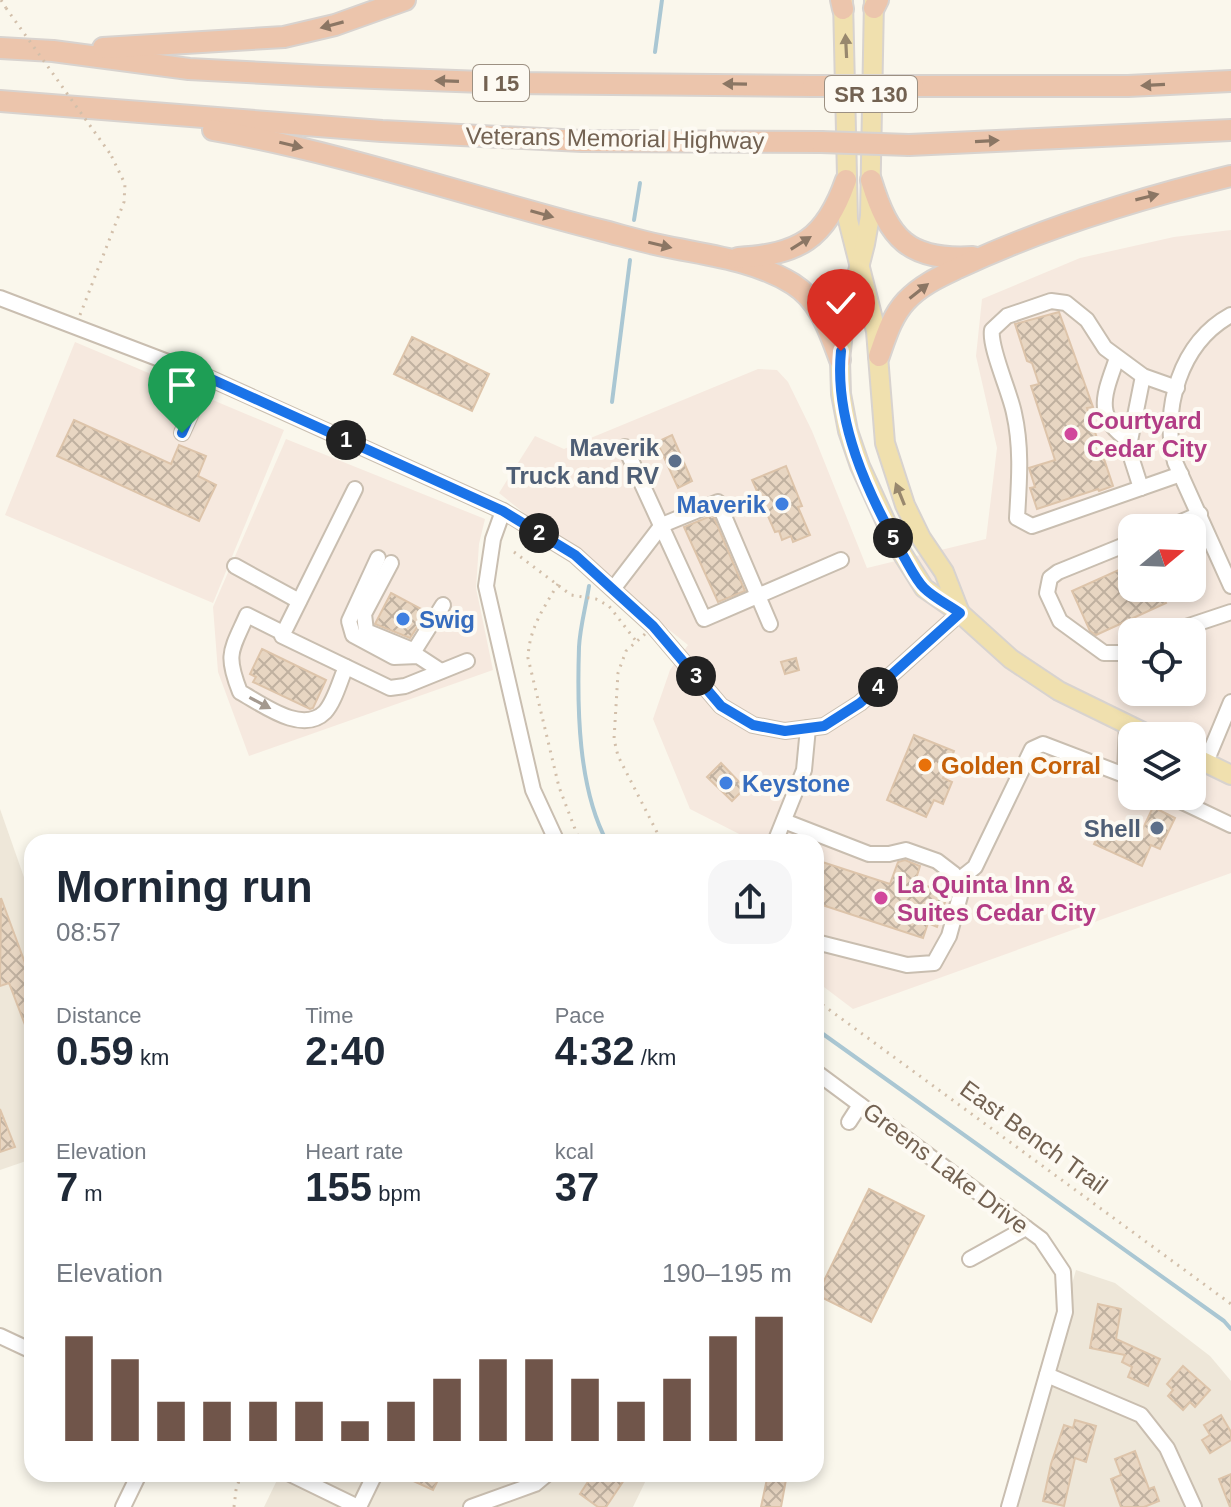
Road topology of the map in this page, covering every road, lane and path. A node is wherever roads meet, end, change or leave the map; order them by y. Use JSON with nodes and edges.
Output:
{"nodes":[{"id":1,"x":1,"y":0,"type":"edge"},
{"id":2,"x":405,"y":0,"type":"edge"},
{"id":3,"x":843,"y":3,"type":"edge"},
{"id":4,"x":876,"y":3,"type":"edge"},
{"id":5,"x":0,"y":48,"type":"edge"},
{"id":6,"x":53,"y":51,"type":"junction"},
{"id":7,"x":1231,"y":81,"type":"edge"},
{"id":8,"x":0,"y":101,"type":"edge"},
{"id":9,"x":104,"y":111,"type":"junction"},
{"id":10,"x":1231,"y":130,"type":"edge"},
{"id":11,"x":1231,"y":176,"type":"edge"},
{"id":12,"x":846,"y":180,"type":"junction"},
{"id":13,"x":871,"y":180,"type":"junction"},
{"id":14,"x":980,"y":257,"type":"junction"},
{"id":15,"x":726,"y":258,"type":"junction"},
{"id":16,"x":859,"y":268,"type":"junction"},
{"id":17,"x":0,"y":298,"type":"edge"},
{"id":18,"x":1231,"y":315,"type":"edge"},
{"id":19,"x":76,"y":327,"type":"junction"},
{"id":20,"x":879,"y":356,"type":"junction"},
{"id":21,"x":1117,"y":358,"type":"junction"},
{"id":22,"x":840,"y":360,"type":"junction"},
{"id":23,"x":1143,"y":376,"type":"junction"},
{"id":24,"x":207,"y":377,"type":"junction"},
{"id":25,"x":1177,"y":388,"type":"junction"},
{"id":26,"x":182,"y":433,"type":"dead end"},
{"id":27,"x":1130,"y":441,"type":"junction"},
{"id":28,"x":625,"y":447,"type":"dead end"},
{"id":29,"x":1181,"y":474,"type":"junction"},
{"id":30,"x":1141,"y":488,"type":"junction"},
{"id":31,"x":355,"y":489,"type":"dead end"},
{"id":32,"x":503,"y":511,"type":"junction"},
{"id":33,"x":1200,"y":514,"type":"edge"},
{"id":34,"x":662,"y":525,"type":"junction"},
{"id":35,"x":1206,"y":528,"type":"edge"},
{"id":36,"x":1118,"y":548,"type":"edge"},
{"id":37,"x":514,"y":552,"type":"dead end"},
{"id":38,"x":841,"y":560,"type":"dead end"},
{"id":39,"x":384,"y":561,"type":"dead end"},
{"id":40,"x":235,"y":566,"type":"dead end"},
{"id":41,"x":558,"y":584,"type":"junction"},
{"id":42,"x":1231,"y":586,"type":"edge"},
{"id":43,"x":613,"y":589,"type":"junction"},
{"id":44,"x":758,"y":596,"type":"junction"},
{"id":45,"x":299,"y":601,"type":"junction"},
{"id":46,"x":443,"y":605,"type":"dead end"},
{"id":47,"x":1231,"y":612,"type":"edge"},
{"id":48,"x":960,"y":613,"type":"junction"},
{"id":49,"x":1206,"y":618,"type":"edge"},
{"id":50,"x":770,"y":624,"type":"dead end"},
{"id":51,"x":653,"y":626,"type":"junction"},
{"id":52,"x":283,"y":633,"type":"junction"},
{"id":53,"x":636,"y":642,"type":"junction"},
{"id":54,"x":417,"y":652,"type":"junction"},
{"id":55,"x":1118,"y":652,"type":"edge"},
{"id":56,"x":467,"y":661,"type":"dead end"},
{"id":57,"x":346,"y":667,"type":"junction"},
{"id":58,"x":441,"y":671,"type":"junction"},
{"id":59,"x":1231,"y":702,"type":"edge"},
{"id":60,"x":1123,"y":722,"type":"edge"},
{"id":61,"x":808,"y":728,"type":"junction"},
{"id":62,"x":1206,"y":747,"type":"edge"},
{"id":63,"x":1206,"y":762,"type":"edge"},
{"id":64,"x":1118,"y":772,"type":"edge"},
{"id":65,"x":1231,"y":775,"type":"edge"},
{"id":66,"x":1199,"y":810,"type":"edge"},
{"id":67,"x":784,"y":821,"type":"junction"},
{"id":68,"x":1231,"y":825,"type":"edge"},
{"id":69,"x":553,"y":834,"type":"edge"},
{"id":70,"x":577,"y":834,"type":"edge"},
{"id":71,"x":658,"y":834,"type":"edge"},
{"id":72,"x":778,"y":834,"type":"edge"},
{"id":73,"x":817,"y":834,"type":"edge"},
{"id":74,"x":824,"y":837,"type":"edge"},
{"id":75,"x":956,"y":882,"type":"junction"},
{"id":76,"x":824,"y":944,"type":"edge"},
{"id":77,"x":824,"y":1006,"type":"edge"},
{"id":78,"x":824,"y":1078,"type":"edge"},
{"id":79,"x":860,"y":1105,"type":"junction"},
{"id":80,"x":849,"y":1122,"type":"dead end"},
{"id":81,"x":1026,"y":1228,"type":"junction"},
{"id":82,"x":970,"y":1259,"type":"dead end"},
{"id":83,"x":1231,"y":1304,"type":"edge"},
{"id":84,"x":0,"y":1336,"type":"edge"},
{"id":85,"x":24,"y":1347,"type":"edge"},
{"id":86,"x":1047,"y":1375,"type":"junction"},
{"id":87,"x":135,"y":1482,"type":"edge"},
{"id":88,"x":238,"y":1482,"type":"edge"},
{"id":89,"x":307,"y":1482,"type":"edge"},
{"id":90,"x":371,"y":1482,"type":"edge"},
{"id":91,"x":537,"y":1482,"type":"edge"},
{"id":92,"x":123,"y":1507,"type":"edge"},
{"id":93,"x":234,"y":1507,"type":"edge"},
{"id":94,"x":359,"y":1507,"type":"edge"},
{"id":95,"x":471,"y":1507,"type":"edge"},
{"id":96,"x":1009,"y":1507,"type":"edge"},
{"id":97,"x":1194,"y":1507,"type":"edge"}],
"edges":[{"from":1,"to":19,"type":"path","bridge":true},
{"from":2,"to":6,"type":"highway","one_way":true},
{"from":12,"to":3,"type":"main road","one_way":true},
{"from":4,"to":13,"type":"main road","number":"SR 130"},
{"from":5,"to":6,"type":"highway","number":"I 15"},
{"from":7,"to":6,"type":"highway","number":"I 15","one_way":true,"bridge":true},
{"from":8,"to":9,"type":"highway","name":"Veterans Memorial Highway","number":"I 15"},
{"from":9,"to":10,"type":"highway","name":"Veterans Memorial Highway","number":"I 15","one_way":true,"bridge":true},
{"from":9,"to":15,"type":"highway","one_way":true},
{"from":14,"to":11,"type":"highway","one_way":true},
{"from":15,"to":12,"type":"highway","one_way":true},
{"from":12,"to":16,"type":"main road"},
{"from":13,"to":14,"type":"highway"},
{"from":13,"to":16,"type":"main road","number":"SR 130"},
{"from":20,"to":14,"type":"highway","one_way":true},
{"from":15,"to":22,"type":"highway"},
{"from":16,"to":20,"type":"main road"},
{"from":16,"to":22,"type":"main road","number":"SR 130"},
{"from":17,"to":19,"type":"street"},
{"from":18,"to":25,"type":"street"},
{"from":19,"to":24,"type":"street"},
{"from":48,"to":20,"type":"main road","one_way":true},
{"from":21,"to":23,"type":"street"},
{"from":21,"to":27,"type":"street"},
{"from":21,"to":30,"type":"street"},
{"from":22,"to":48,"type":"main road"},
{"from":23,"to":25,"type":"street"},
{"from":23,"to":27,"type":"street"},
{"from":24,"to":26,"type":"street"},
{"from":24,"to":32,"type":"street"},
{"from":25,"to":29,"type":"street"},
{"from":27,"to":30,"type":"street"},
{"from":28,"to":34,"type":"street"},
{"from":29,"to":30,"type":"street"},
{"from":29,"to":33,"type":"street"},
{"from":31,"to":45,"type":"street"},
{"from":32,"to":43,"type":"street"},
{"from":32,"to":69,"type":"street"},
{"from":34,"to":43,"type":"street"},
{"from":34,"to":44,"type":"street"},
{"from":34,"to":44,"type":"street"},
{"from":35,"to":42,"type":"street"},
{"from":36,"to":55,"type":"street"},
{"from":37,"to":41,"type":"path"},
{"from":38,"to":44,"type":"street"},
{"from":39,"to":54,"type":"street"},
{"from":40,"to":45,"type":"street"},
{"from":41,"to":53,"type":"path"},
{"from":41,"to":70,"type":"path"},
{"from":43,"to":51,"type":"street"},
{"from":44,"to":50,"type":"street"},
{"from":45,"to":52,"type":"street"},
{"from":46,"to":54,"type":"street"},
{"from":47,"to":49,"type":"street"},
{"from":48,"to":60,"type":"main road"},
{"from":48,"to":61,"type":"street"},
{"from":51,"to":53,"type":"path"},
{"from":51,"to":61,"type":"street"},
{"from":52,"to":57,"type":"street"},
{"from":52,"to":57,"type":"street","one_way":true},
{"from":53,"to":71,"type":"path"},
{"from":54,"to":58,"type":"street"},
{"from":56,"to":58,"type":"street"},
{"from":57,"to":58,"type":"street"},
{"from":59,"to":62,"type":"street"},
{"from":61,"to":67,"type":"street"},
{"from":63,"to":65,"type":"main road"},
{"from":64,"to":75,"type":"street"},
{"from":66,"to":68,"type":"street"},
{"from":67,"to":72,"type":"street"},
{"from":67,"to":73,"type":"street"},
{"from":74,"to":75,"type":"street"},
{"from":75,"to":76,"type":"street"},
{"from":77,"to":83,"type":"path","name":"East Bench Trail"},
{"from":78,"to":79,"type":"street","name":"Greens Lake Drive"},
{"from":79,"to":80,"type":"street"},
{"from":79,"to":81,"type":"street","name":"Greens Lake Drive"},
{"from":81,"to":82,"type":"street"},
{"from":81,"to":86,"type":"street","name":"Greens Lake Drive"},
{"from":84,"to":85,"type":"street"},
{"from":86,"to":96,"type":"street","name":"Greens Lake Drive"},
{"from":86,"to":97,"type":"street"},
{"from":87,"to":92,"type":"street"},
{"from":88,"to":93,"type":"path"},
{"from":89,"to":94,"type":"street"},
{"from":90,"to":94,"type":"street"},
{"from":91,"to":95,"type":"street"}]}
